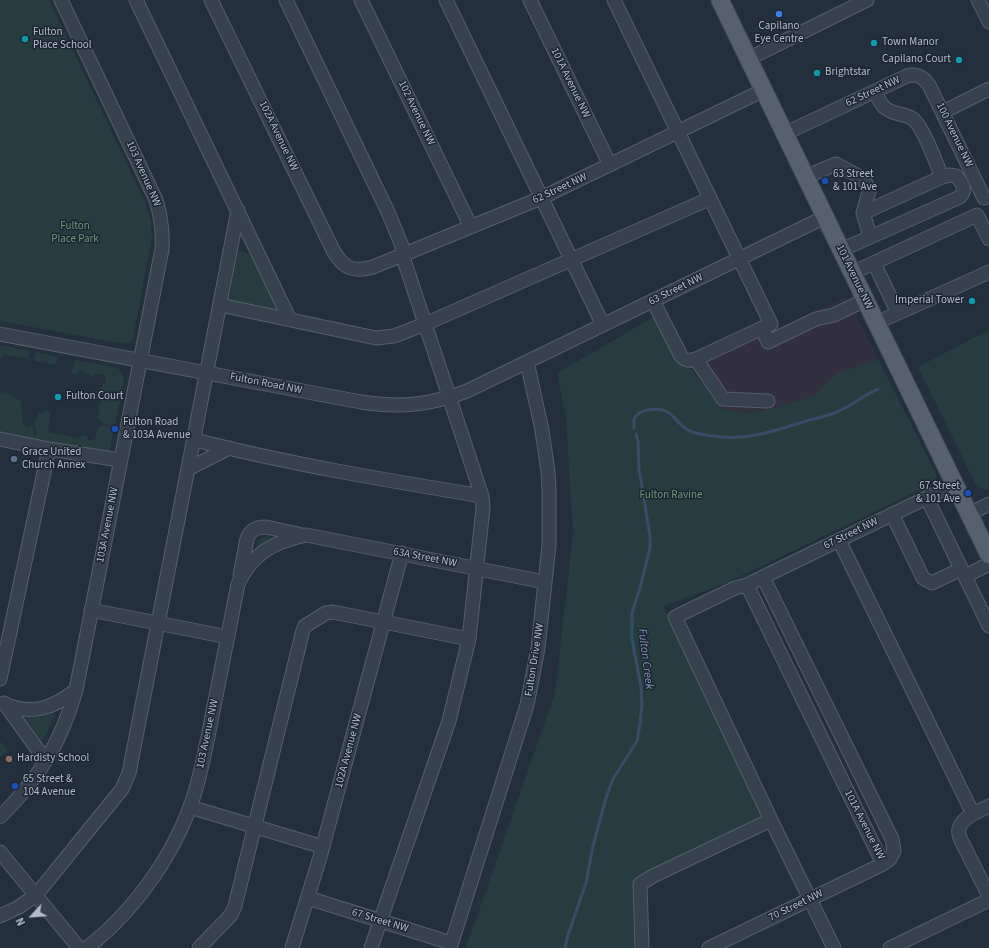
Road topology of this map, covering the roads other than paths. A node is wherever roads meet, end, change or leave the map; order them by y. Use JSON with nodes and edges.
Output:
{"nodes":[{"id":1,"x":61,"y":0,"type":"edge"},
{"id":2,"x":136,"y":0,"type":"edge"},
{"id":3,"x":211,"y":0,"type":"edge"},
{"id":4,"x":286,"y":0,"type":"edge"},
{"id":5,"x":361,"y":0,"type":"edge"},
{"id":6,"x":446,"y":0,"type":"edge"},
{"id":7,"x":530,"y":0,"type":"edge"},
{"id":8,"x":614,"y":0,"type":"edge"},
{"id":9,"x":720,"y":0,"type":"edge"},
{"id":10,"x":867,"y":0,"type":"edge"},
{"id":11,"x":978,"y":0,"type":"edge"},
{"id":12,"x":989,"y":22,"type":"edge"},
{"id":13,"x":748,"y":59,"type":"junction"},
{"id":14,"x":919,"y":76,"type":"joint"},
{"id":15,"x":989,"y":89,"type":"edge"},
{"id":16,"x":764,"y":90,"type":"junction"},
{"id":17,"x":875,"y":91,"type":"junction"},
{"id":18,"x":943,"y":112,"type":"junction"},
{"id":19,"x":678,"y":132,"type":"junction"},
{"id":20,"x":784,"y":134,"type":"junction"},
{"id":21,"x":610,"y":165,"type":"junction"},
{"id":22,"x":806,"y":177,"type":"junction"},
{"id":23,"x":942,"y":177,"type":"junction"},
{"id":24,"x":541,"y":198,"type":"junction"},
{"id":25,"x":709,"y":198,"type":"junction"},
{"id":26,"x":984,"y":198,"type":"dead end"},
{"id":27,"x":238,"y":210,"type":"junction"},
{"id":28,"x":863,"y":213,"type":"junction"},
{"id":29,"x":825,"y":217,"type":"junction"},
{"id":30,"x":471,"y":226,"type":"junction"},
{"id":31,"x":870,"y":236,"type":"junction"},
{"id":32,"x":989,"y":239,"type":"edge"},
{"id":33,"x":841,"y":250,"type":"junction"},
{"id":34,"x":404,"y":255,"type":"junction"},
{"id":35,"x":738,"y":259,"type":"junction"},
{"id":36,"x":571,"y":260,"type":"junction"},
{"id":37,"x":874,"y":263,"type":"junction"},
{"id":38,"x":349,"y":268,"type":"joint"},
{"id":39,"x":989,"y":272,"type":"edge"},
{"id":40,"x":852,"y":273,"type":"junction"},
{"id":41,"x":865,"y":300,"type":"junction"},
{"id":42,"x":653,"y":301,"type":"junction"},
{"id":43,"x":220,"y":305,"type":"junction"},
{"id":44,"x":898,"y":313,"type":"junction"},
{"id":45,"x":290,"y":320,"type":"junction"},
{"id":46,"x":876,"y":323,"type":"junction"},
{"id":47,"x":425,"y":324,"type":"junction"},
{"id":48,"x":603,"y":325,"type":"junction"},
{"id":49,"x":762,"y":328,"type":"junction"},
{"id":50,"x":0,"y":334,"type":"edge"},
{"id":51,"x":696,"y":359,"type":"junction"},
{"id":52,"x":140,"y":360,"type":"junction"},
{"id":53,"x":527,"y":362,"type":"junction"},
{"id":54,"x":206,"y":373,"type":"junction"},
{"id":55,"x":449,"y":398,"type":"junction"},
{"id":56,"x":768,"y":401,"type":"dead end"},
{"id":57,"x":0,"y":439,"type":"edge"},
{"id":58,"x":194,"y":440,"type":"junction"},
{"id":59,"x":48,"y":448,"type":"junction"},
{"id":60,"x":229,"y":448,"type":"junction"},
{"id":61,"x":120,"y":460,"type":"junction"},
{"id":62,"x":188,"y":470,"type":"junction"},
{"id":63,"x":955,"y":484,"type":"junction"},
{"id":64,"x":482,"y":496,"type":"junction"},
{"id":65,"x":926,"y":498,"type":"junction"},
{"id":66,"x":989,"y":504,"type":"edge"},
{"id":67,"x":892,"y":514,"type":"junction"},
{"id":68,"x":969,"y":514,"type":"junction"},
{"id":69,"x":253,"y":529,"type":"joint"},
{"id":70,"x":306,"y":535,"type":"junction"},
{"id":71,"x":839,"y":540,"type":"junction"},
{"id":72,"x":269,"y":547,"type":"joint"},
{"id":73,"x":402,"y":553,"type":"junction"},
{"id":74,"x":989,"y":555,"type":"edge"},
{"id":75,"x":989,"y":564,"type":"edge"},
{"id":76,"x":476,"y":568,"type":"junction"},
{"id":77,"x":963,"y":572,"type":"junction"},
{"id":78,"x":763,"y":577,"type":"junction"},
{"id":79,"x":545,"y":582,"type":"junction"},
{"id":80,"x":238,"y":584,"type":"junction"},
{"id":81,"x":747,"y":585,"type":"junction"},
{"id":82,"x":91,"y":610,"type":"junction"},
{"id":83,"x":385,"y":622,"type":"junction"},
{"id":84,"x":158,"y":623,"type":"junction"},
{"id":85,"x":989,"y":626,"type":"edge"},
{"id":86,"x":228,"y":637,"type":"junction"},
{"id":87,"x":469,"y":639,"type":"junction"},
{"id":88,"x":0,"y":678,"type":"edge"},
{"id":89,"x":76,"y":690,"type":"junction"},
{"id":90,"x":2,"y":701,"type":"edge"},
{"id":91,"x":46,"y":761,"type":"junction"},
{"id":92,"x":989,"y":806,"type":"edge"},
{"id":93,"x":190,"y":807,"type":"junction"},
{"id":94,"x":973,"y":814,"type":"junction"},
{"id":95,"x":0,"y":817,"type":"edge"},
{"id":96,"x":771,"y":820,"type":"junction"},
{"id":97,"x":254,"y":826,"type":"junction"},
{"id":98,"x":323,"y":847,"type":"junction"},
{"id":99,"x":0,"y":852,"type":"edge"},
{"id":100,"x":883,"y":864,"type":"junction"},
{"id":101,"x":36,"y":895,"type":"junction"},
{"id":102,"x":989,"y":896,"type":"edge"},
{"id":103,"x":308,"y":898,"type":"junction"},
{"id":104,"x":810,"y":900,"type":"junction"},
{"id":105,"x":989,"y":900,"type":"edge"},
{"id":106,"x":0,"y":916,"type":"edge"},
{"id":107,"x":380,"y":920,"type":"junction"},
{"id":108,"x":451,"y":946,"type":"edge"},
{"id":109,"x":79,"y":948,"type":"edge"},
{"id":110,"x":87,"y":948,"type":"edge"},
{"id":111,"x":199,"y":948,"type":"edge"},
{"id":112,"x":292,"y":948,"type":"edge"},
{"id":113,"x":371,"y":948,"type":"edge"},
{"id":114,"x":642,"y":948,"type":"edge"},
{"id":115,"x":709,"y":948,"type":"edge"},
{"id":116,"x":834,"y":948,"type":"edge"},
{"id":117,"x":890,"y":948,"type":"edge"}],
"edges":[{"from":1,"to":52,"type":"street","name":"103 Avenue NW"},
{"from":2,"to":27,"type":"street"},
{"from":3,"to":38,"type":"street","name":"102A Avenue NW"},
{"from":4,"to":34,"type":"street"},
{"from":5,"to":30,"type":"street","name":"102 Avenue NW"},
{"from":6,"to":24,"type":"street"},
{"from":7,"to":21,"type":"street","name":"101A Avenue NW"},
{"from":8,"to":19,"type":"street"},
{"from":9,"to":13,"type":"main road","name":"101 Avenue NW"},
{"from":10,"to":13,"type":"street"},
{"from":11,"to":12,"type":"street"},
{"from":13,"to":16,"type":"main road","name":"101 Avenue NW"},
{"from":14,"to":17,"type":"street","name":"62 Street NW"},
{"from":14,"to":18,"type":"street","name":"100 Avenue NW"},
{"from":15,"to":18,"type":"street"},
{"from":16,"to":19,"type":"street","name":"62 Street NW"},
{"from":16,"to":20,"type":"main road","name":"101 Avenue NW"},
{"from":17,"to":20,"type":"street","name":"62 Street NW"},
{"from":17,"to":23,"type":"street"},
{"from":18,"to":26,"type":"street","name":"100 Avenue NW"},
{"from":19,"to":21,"type":"street","name":"62 Street NW"},
{"from":19,"to":25,"type":"street"},
{"from":20,"to":22,"type":"main road","name":"101 Avenue NW"},
{"from":21,"to":24,"type":"street","name":"62 Street NW"},
{"from":22,"to":28,"type":"street"},
{"from":22,"to":29,"type":"main road","name":"101 Avenue NW"},
{"from":23,"to":28,"type":"street"},
{"from":23,"to":31,"type":"street"},
{"from":24,"to":30,"type":"street","name":"62 Street NW"},
{"from":24,"to":36,"type":"street"},
{"from":25,"to":35,"type":"street"},
{"from":25,"to":36,"type":"street"},
{"from":27,"to":43,"type":"street"},
{"from":27,"to":45,"type":"street"},
{"from":28,"to":31,"type":"street"},
{"from":29,"to":33,"type":"main road","name":"101 Avenue NW"},
{"from":29,"to":35,"type":"street","name":"63 Street NW"},
{"from":30,"to":34,"type":"street","name":"62 Street NW"},
{"from":31,"to":33,"type":"street"},
{"from":32,"to":37,"type":"street"},
{"from":33,"to":40,"type":"main road","name":"101 Avenue NW"},
{"from":34,"to":38,"type":"street","name":"62 Street NW"},
{"from":34,"to":47,"type":"street"},
{"from":35,"to":42,"type":"street","name":"63 Street NW"},
{"from":35,"to":49,"type":"street"},
{"from":36,"to":47,"type":"street"},
{"from":36,"to":48,"type":"street"},
{"from":37,"to":40,"type":"street"},
{"from":37,"to":44,"type":"street"},
{"from":39,"to":44,"type":"street"},
{"from":40,"to":41,"type":"main road","name":"101 Avenue NW"},
{"from":41,"to":46,"type":"main road","name":"101 Avenue NW"},
{"from":41,"to":49,"type":"street"},
{"from":42,"to":48,"type":"street","name":"63 Street NW"},
{"from":42,"to":51,"type":"street"},
{"from":43,"to":45,"type":"street"},
{"from":43,"to":54,"type":"street"},
{"from":44,"to":46,"type":"street"},
{"from":45,"to":47,"type":"street"},
{"from":46,"to":63,"type":"main road","name":"101 Avenue NW"},
{"from":47,"to":55,"type":"street"},
{"from":48,"to":53,"type":"street","name":"63 Street NW"},
{"from":49,"to":51,"type":"street"},
{"from":50,"to":52,"type":"street","name":"Fulton Road NW"},
{"from":51,"to":56,"type":"street"},
{"from":52,"to":54,"type":"street","name":"Fulton Road NW"},
{"from":52,"to":61,"type":"street","name":"103A Avenue NW"},
{"from":53,"to":55,"type":"street","name":"Fulton Road NW"},
{"from":53,"to":79,"type":"street","name":"Fulton Drive NW"},
{"from":54,"to":55,"type":"street","name":"Fulton Road NW"},
{"from":54,"to":58,"type":"street"},
{"from":55,"to":64,"type":"street"},
{"from":57,"to":59,"type":"street"},
{"from":58,"to":60,"type":"street"},
{"from":58,"to":62,"type":"street"},
{"from":59,"to":61,"type":"street"},
{"from":59,"to":88,"type":"street"},
{"from":60,"to":62,"type":"street"},
{"from":60,"to":64,"type":"street"},
{"from":61,"to":82,"type":"street","name":"103A Avenue NW"},
{"from":62,"to":84,"type":"street"},
{"from":63,"to":65,"type":"street","name":"67 Street NW"},
{"from":63,"to":68,"type":"main road","name":"101 Avenue NW"},
{"from":64,"to":76,"type":"street"},
{"from":65,"to":67,"type":"street","name":"67 Street NW"},
{"from":65,"to":77,"type":"street"},
{"from":66,"to":68,"type":"street"},
{"from":67,"to":71,"type":"street","name":"67 Street NW"},
{"from":67,"to":77,"type":"street"},
{"from":68,"to":74,"type":"main road","name":"101 Avenue NW"},
{"from":69,"to":70,"type":"street","name":"63A Street NW"},
{"from":69,"to":80,"type":"street","name":"103 Avenue NW"},
{"from":70,"to":72,"type":"street","name":"63A Street NW"},
{"from":70,"to":73,"type":"street","name":"63A Street NW"},
{"from":71,"to":78,"type":"street","name":"67 Street NW"},
{"from":71,"to":94,"type":"street"},
{"from":72,"to":80,"type":"street","name":"103 Avenue NW"},
{"from":73,"to":76,"type":"street","name":"63A Street NW"},
{"from":73,"to":83,"type":"street","name":"102A Avenue NW"},
{"from":75,"to":77,"type":"street"},
{"from":76,"to":79,"type":"street","name":"63A Street NW"},
{"from":76,"to":87,"type":"street"},
{"from":77,"to":85,"type":"street"},
{"from":78,"to":81,"type":"street","name":"67 Street NW"},
{"from":78,"to":100,"type":"street","name":"101A Avenue NW"},
{"from":79,"to":108,"type":"street","name":"Fulton Drive NW"},
{"from":80,"to":86,"type":"street","name":"103 Avenue NW"},
{"from":81,"to":96,"type":"street","name":"67 Street NW"},
{"from":81,"to":100,"type":"street","name":"101A Avenue NW"},
{"from":82,"to":84,"type":"street"},
{"from":82,"to":89,"type":"street","name":"103A Avenue NW"},
{"from":83,"to":87,"type":"street"},
{"from":83,"to":97,"type":"street"},
{"from":83,"to":98,"type":"street","name":"102A Avenue NW"},
{"from":84,"to":86,"type":"street"},
{"from":84,"to":101,"type":"street"},
{"from":86,"to":93,"type":"street","name":"103 Avenue NW"},
{"from":87,"to":107,"type":"street"},
{"from":89,"to":90,"type":"street"},
{"from":89,"to":91,"type":"street","name":"103A Avenue NW"},
{"from":90,"to":91,"type":"street"},
{"from":91,"to":95,"type":"street","name":"103A Avenue NW"},
{"from":92,"to":94,"type":"street"},
{"from":93,"to":97,"type":"street"},
{"from":93,"to":110,"type":"street","name":"103 Avenue NW"},
{"from":94,"to":102,"type":"street"},
{"from":96,"to":104,"type":"street"},
{"from":96,"to":114,"type":"street"},
{"from":97,"to":98,"type":"street"},
{"from":97,"to":111,"type":"street"},
{"from":98,"to":103,"type":"street","name":"102A Avenue NW"},
{"from":99,"to":101,"type":"street"},
{"from":100,"to":104,"type":"street","name":"70 Street NW"},
{"from":101,"to":106,"type":"street"},
{"from":101,"to":109,"type":"street"},
{"from":103,"to":107,"type":"street","name":"67 Street NW"},
{"from":103,"to":112,"type":"street","name":"102A Avenue NW"},
{"from":104,"to":115,"type":"street","name":"70 Street NW"},
{"from":104,"to":116,"type":"street"},
{"from":105,"to":117,"type":"street"},
{"from":107,"to":108,"type":"street","name":"67 Street NW"},
{"from":107,"to":113,"type":"street"}]}
